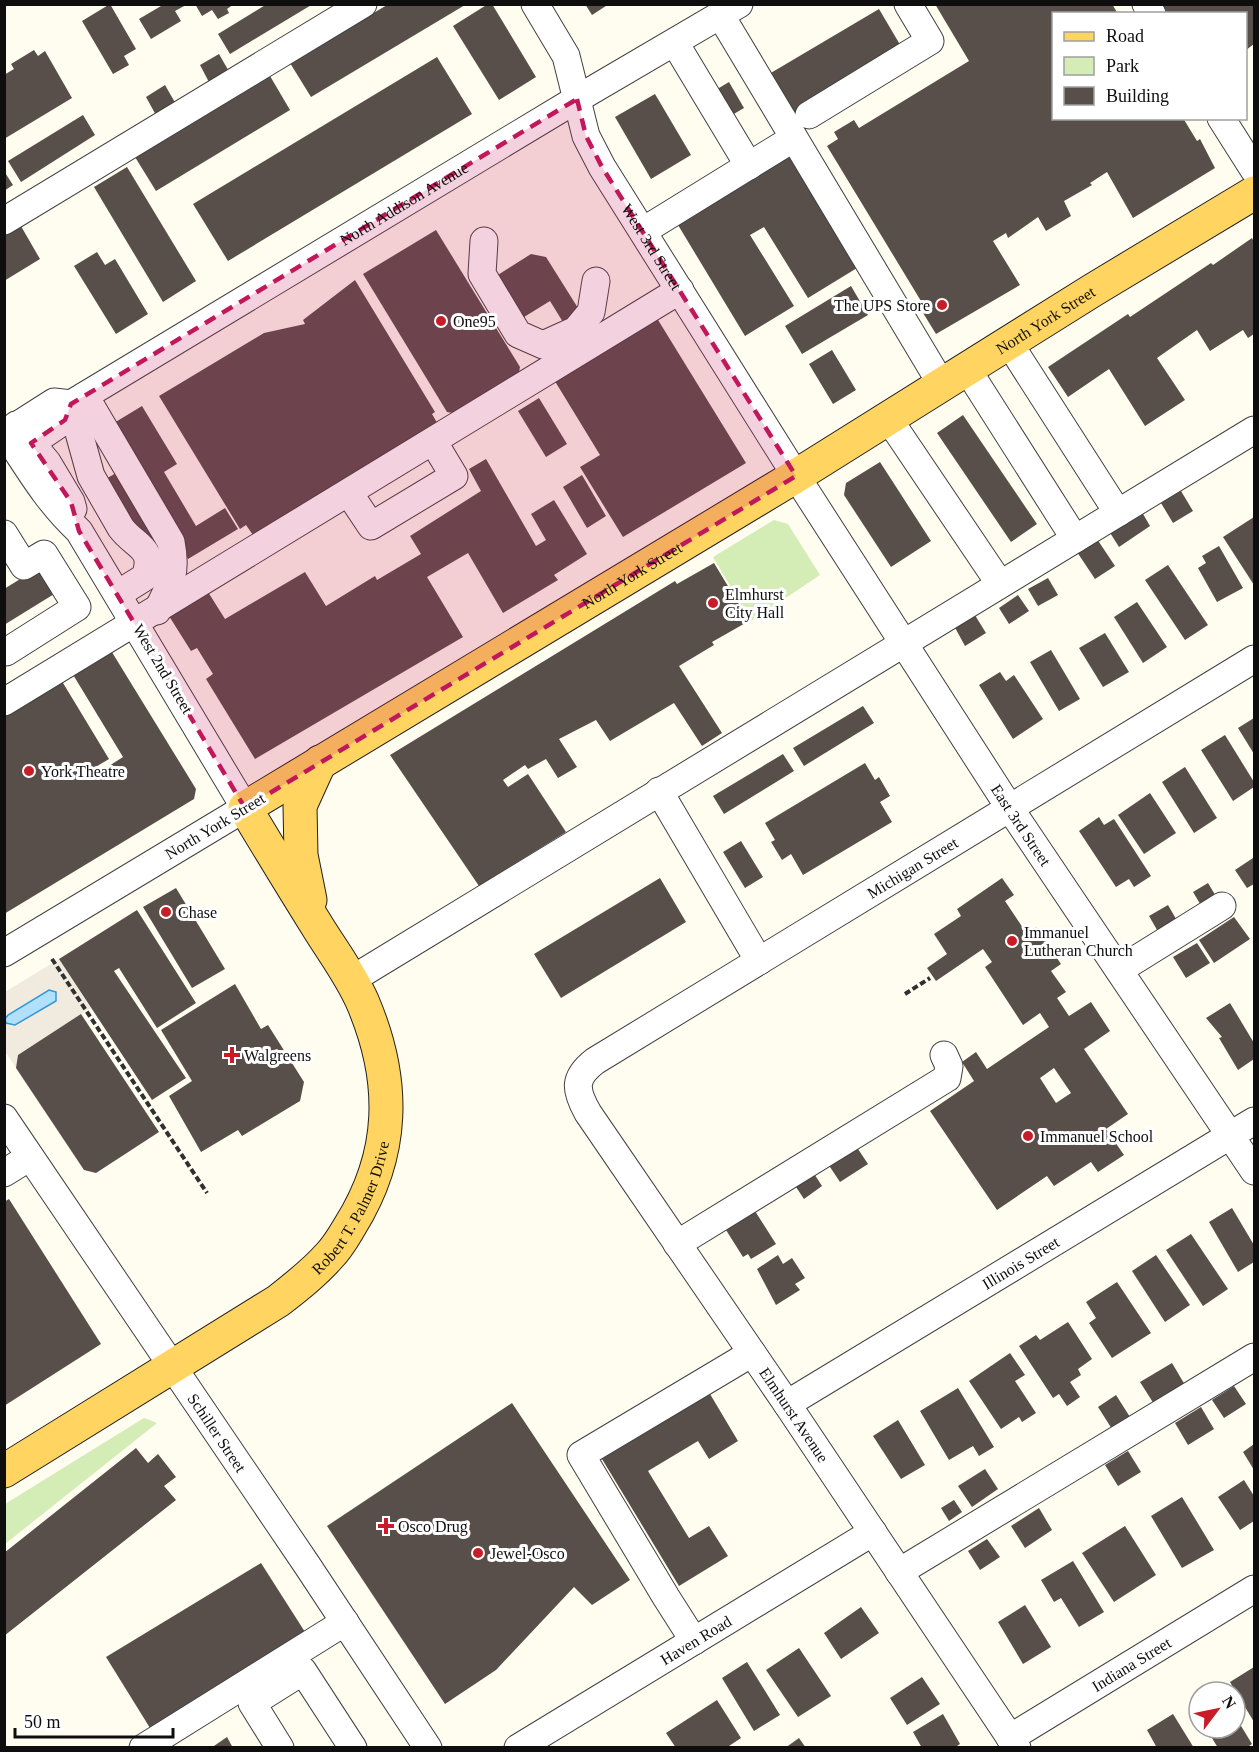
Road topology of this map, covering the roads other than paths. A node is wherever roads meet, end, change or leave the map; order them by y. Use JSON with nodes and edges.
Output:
{"nodes":[{"id":1,"x":363,"y":4,"type":"edge"},
{"id":2,"x":535,"y":4,"type":"edge"},
{"id":3,"x":908,"y":4,"type":"edge"},
{"id":4,"x":730,"y":10,"type":"edge"},
{"id":5,"x":675,"y":43,"type":"junction"},
{"id":6,"x":577,"y":99,"type":"junction"},
{"id":7,"x":809,"y":115,"type":"dead end"},
{"id":8,"x":1236,"y":128,"type":"edge"},
{"id":9,"x":794,"y":138,"type":"junction"},
{"id":10,"x":749,"y":166,"type":"junction"},
{"id":11,"x":1254,"y":170,"type":"edge"},
{"id":12,"x":1254,"y":193,"type":"edge"},
{"id":13,"x":4,"y":221,"type":"edge"},
{"id":14,"x":643,"y":231,"type":"junction"},
{"id":15,"x":484,"y":241,"type":"dead end"},
{"id":16,"x":596,"y":280,"type":"dead end"},
{"id":17,"x":680,"y":290,"type":"junction"},
{"id":18,"x":1009,"y":343,"type":"junction"},
{"id":19,"x":955,"y":377,"type":"junction"},
{"id":20,"x":78,"y":400,"type":"junction"},
{"id":21,"x":888,"y":418,"type":"junction"},
{"id":22,"x":1254,"y":430,"type":"edge"},
{"id":23,"x":12,"y":437,"type":"edge"},
{"id":24,"x":433,"y":441,"type":"junction"},
{"id":25,"x":795,"y":476,"type":"junction"},
{"id":26,"x":349,"y":493,"type":"junction"},
{"id":27,"x":1118,"y":513,"type":"junction"},
{"id":28,"x":79,"y":531,"type":"junction"},
{"id":29,"x":4,"y":534,"type":"edge"},
{"id":30,"x":1075,"y":539,"type":"junction"},
{"id":31,"x":44,"y":554,"type":"junction"},
{"id":32,"x":1000,"y":584,"type":"junction"},
{"id":33,"x":118,"y":594,"type":"junction"},
{"id":34,"x":146,"y":617,"type":"junction"},
{"id":35,"x":903,"y":642,"type":"junction"},
{"id":36,"x":6,"y":652,"type":"edge"},
{"id":37,"x":1254,"y":659,"type":"edge"},
{"id":38,"x":4,"y":702,"type":"edge"},
{"id":39,"x":320,"y":762,"type":"junction"},
{"id":40,"x":659,"y":791,"type":"junction"},
{"id":41,"x":1010,"y":807,"type":"junction"},
{"id":42,"x":245,"y":808,"type":"junction"},
{"id":43,"x":1222,"y":906,"type":"dead end"},
{"id":44,"x":315,"y":923,"type":"junction"},
{"id":45,"x":4,"y":953,"type":"edge"},
{"id":46,"x":759,"y":961,"type":"junction"},
{"id":47,"x":1119,"y":970,"type":"junction"},
{"id":48,"x":351,"y":980,"type":"junction"},
{"id":49,"x":944,"y":1055,"type":"dead end"},
{"id":50,"x":578,"y":1082,"type":"joint"},
{"id":51,"x":4,"y":1118,"type":"edge"},
{"id":52,"x":1254,"y":1121,"type":"edge"},
{"id":53,"x":1231,"y":1136,"type":"junction"},
{"id":54,"x":30,"y":1156,"type":"junction"},
{"id":55,"x":1254,"y":1171,"type":"edge"},
{"id":56,"x":4,"y":1173,"type":"edge"},
{"id":57,"x":677,"y":1244,"type":"junction"},
{"id":58,"x":752,"y":1353,"type":"junction"},
{"id":59,"x":1254,"y":1357,"type":"edge"},
{"id":60,"x":172,"y":1366,"type":"junction"},
{"id":61,"x":787,"y":1404,"type":"junction"},
{"id":62,"x":4,"y":1471,"type":"edge"},
{"id":63,"x":873,"y":1532,"type":"junction"},
{"id":64,"x":899,"y":1572,"type":"junction"},
{"id":65,"x":1254,"y":1589,"type":"edge"},
{"id":66,"x":345,"y":1622,"type":"junction"},
{"id":67,"x":694,"y":1641,"type":"junction"},
{"id":68,"x":298,"y":1663,"type":"junction"},
{"id":69,"x":1013,"y":1743,"type":"edge"},
{"id":70,"x":143,"y":1748,"type":"edge"},
{"id":71,"x":280,"y":1748,"type":"edge"},
{"id":72,"x":353,"y":1748,"type":"edge"},
{"id":73,"x":428,"y":1748,"type":"edge"},
{"id":74,"x":518,"y":1748,"type":"edge"}],
"edges":[{"from":1,"to":13,"type":"street"},
{"from":2,"to":6,"type":"street","name":"West 3rd Street"},
{"from":3,"to":7,"type":"street"},
{"from":4,"to":5,"type":"street","name":"North Addison Avenue"},
{"from":4,"to":9,"type":"street"},
{"from":5,"to":6,"type":"street","name":"North Addison Avenue"},
{"from":5,"to":10,"type":"street"},
{"from":6,"to":14,"type":"street","name":"West 3rd Street"},
{"from":6,"to":20,"type":"street","name":"North Addison Avenue"},
{"from":8,"to":11,"type":"street"},
{"from":9,"to":10,"type":"street"},
{"from":9,"to":19,"type":"street"},
{"from":10,"to":14,"type":"street"},
{"from":12,"to":18,"type":"main road","name":"North York Street"},
{"from":14,"to":17,"type":"street","name":"West 3rd Street"},
{"from":15,"to":16,"type":"street"},
{"from":17,"to":24,"type":"street"},
{"from":17,"to":25,"type":"street","name":"West 3rd Street"},
{"from":18,"to":19,"type":"main road","name":"North York Street"},
{"from":18,"to":27,"type":"street"},
{"from":19,"to":21,"type":"main road","name":"North York Street"},
{"from":19,"to":30,"type":"street"},
{"from":20,"to":23,"type":"street","name":"North Addison Avenue"},
{"from":20,"to":33,"type":"street"},
{"from":20,"to":34,"type":"street"},
{"from":21,"to":25,"type":"main road","name":"North York Street"},
{"from":21,"to":32,"type":"street"},
{"from":22,"to":27,"type":"street"},
{"from":23,"to":28,"type":"street","name":"West 2nd Street"},
{"from":24,"to":26,"type":"street"},
{"from":24,"to":26,"type":"street"},
{"from":25,"to":35,"type":"street","name":"East 3rd Street"},
{"from":25,"to":39,"type":"main road","name":"North York Street"},
{"from":26,"to":34,"type":"street"},
{"from":27,"to":30,"type":"street"},
{"from":28,"to":31,"type":"street"},
{"from":28,"to":33,"type":"street","name":"West 2nd Street"},
{"from":29,"to":31,"type":"street"},
{"from":30,"to":32,"type":"street"},
{"from":31,"to":36,"type":"street"},
{"from":32,"to":35,"type":"street"},
{"from":33,"to":34,"type":"street","name":"West 2nd Street"},
{"from":34,"to":38,"type":"street"},
{"from":34,"to":42,"type":"street","name":"West 2nd Street"},
{"from":35,"to":40,"type":"street"},
{"from":35,"to":41,"type":"street","name":"East 3rd Street"},
{"from":37,"to":41,"type":"street","name":"Michigan Street"},
{"from":39,"to":42,"type":"main road","name":"North York Street"},
{"from":39,"to":44,"type":"main road"},
{"from":40,"to":46,"type":"street"},
{"from":40,"to":48,"type":"street"},
{"from":41,"to":46,"type":"street","name":"Michigan Street"},
{"from":41,"to":47,"type":"street","name":"East 3rd Street"},
{"from":42,"to":44,"type":"main road","name":"Robert T. Palmer Drive"},
{"from":42,"to":45,"type":"street","name":"North York Street"},
{"from":43,"to":47,"type":"street"},
{"from":44,"to":48,"type":"main road","name":"Robert T. Palmer Drive"},
{"from":46,"to":50,"type":"street","name":"Michigan Street"},
{"from":47,"to":53,"type":"street","name":"East 3rd Street"},
{"from":48,"to":60,"type":"main road","name":"Robert T. Palmer Drive"},
{"from":49,"to":57,"type":"street"},
{"from":50,"to":57,"type":"street","name":"Elmhurst Avenue"},
{"from":51,"to":54,"type":"street","name":"Schiller Street"},
{"from":52,"to":53,"type":"street","name":"Illinois Street"},
{"from":53,"to":55,"type":"street","name":"East 3rd Street"},
{"from":53,"to":61,"type":"street","name":"Illinois Street"},
{"from":54,"to":56,"type":"street"},
{"from":54,"to":60,"type":"street","name":"Schiller Street"},
{"from":57,"to":58,"type":"street","name":"Elmhurst Avenue"},
{"from":58,"to":61,"type":"street","name":"Elmhurst Avenue"},
{"from":58,"to":67,"type":"street"},
{"from":59,"to":64,"type":"street"},
{"from":60,"to":62,"type":"main road","name":"Robert T. Palmer Drive"},
{"from":60,"to":66,"type":"street","name":"Schiller Street"},
{"from":61,"to":63,"type":"street","name":"Elmhurst Avenue"},
{"from":63,"to":64,"type":"street","name":"Elmhurst Avenue"},
{"from":63,"to":67,"type":"street","name":"Haven Road"},
{"from":64,"to":69,"type":"street","name":"Elmhurst Avenue"},
{"from":65,"to":69,"type":"street","name":"Indiana Street"},
{"from":66,"to":68,"type":"street"},
{"from":66,"to":73,"type":"street","name":"Schiller Street"},
{"from":67,"to":74,"type":"street","name":"Haven Road"},
{"from":68,"to":70,"type":"street"},
{"from":68,"to":71,"type":"street"},
{"from":68,"to":72,"type":"street"}]}
